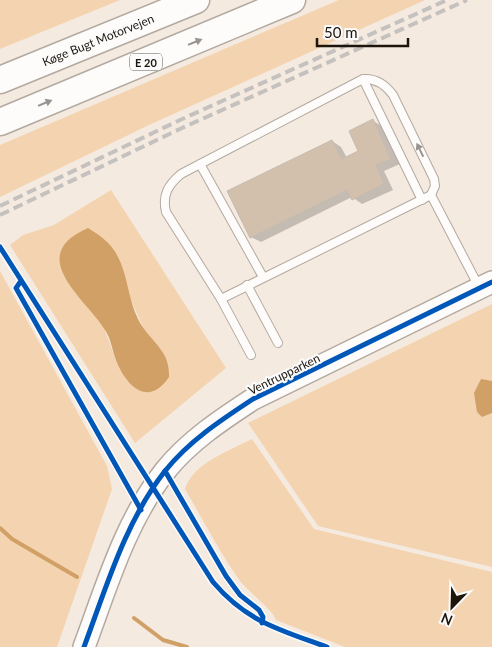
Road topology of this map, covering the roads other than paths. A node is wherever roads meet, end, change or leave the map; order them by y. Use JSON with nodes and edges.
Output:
{"nodes":[{"id":1,"x":196,"y":0,"type":"edge"},
{"id":2,"x":292,"y":0,"type":"edge"},
{"id":3,"x":363,"y":79,"type":"junction"},
{"id":4,"x":0,"y":80,"type":"edge"},
{"id":5,"x":0,"y":122,"type":"edge"},
{"id":6,"x":200,"y":164,"type":"junction"},
{"id":7,"x":431,"y":195,"type":"junction"},
{"id":8,"x":422,"y":200,"type":"junction"},
{"id":9,"x":263,"y":276,"type":"junction"},
{"id":10,"x":485,"y":284,"type":"edge"},
{"id":11,"x":247,"y":285,"type":"junction"},
{"id":12,"x":221,"y":299,"type":"junction"},
{"id":13,"x":278,"y":343,"type":"dead end"},
{"id":14,"x":251,"y":355,"type":"dead end"},
{"id":15,"x":84,"y":647,"type":"edge"}],
"edges":[{"from":1,"to":4,"type":"highway","name":"Køge Bugt Motorvejen"},
{"from":5,"to":2,"type":"highway","number":"E 20","one_way":true},
{"from":3,"to":6,"type":"lane"},
{"from":7,"to":3,"type":"lane","one_way":true},
{"from":3,"to":8,"type":"lane"},
{"from":6,"to":9,"type":"lane"},
{"from":6,"to":12,"type":"lane"},
{"from":7,"to":8,"type":"lane"},
{"from":7,"to":10,"type":"lane","name":"Ventrupparken"},
{"from":8,"to":9,"type":"lane"},
{"from":9,"to":11,"type":"lane"},
{"from":10,"to":15,"type":"street","name":"Ventrupparken"},
{"from":11,"to":12,"type":"lane"},
{"from":11,"to":13,"type":"lane"},
{"from":12,"to":14,"type":"lane"}]}
